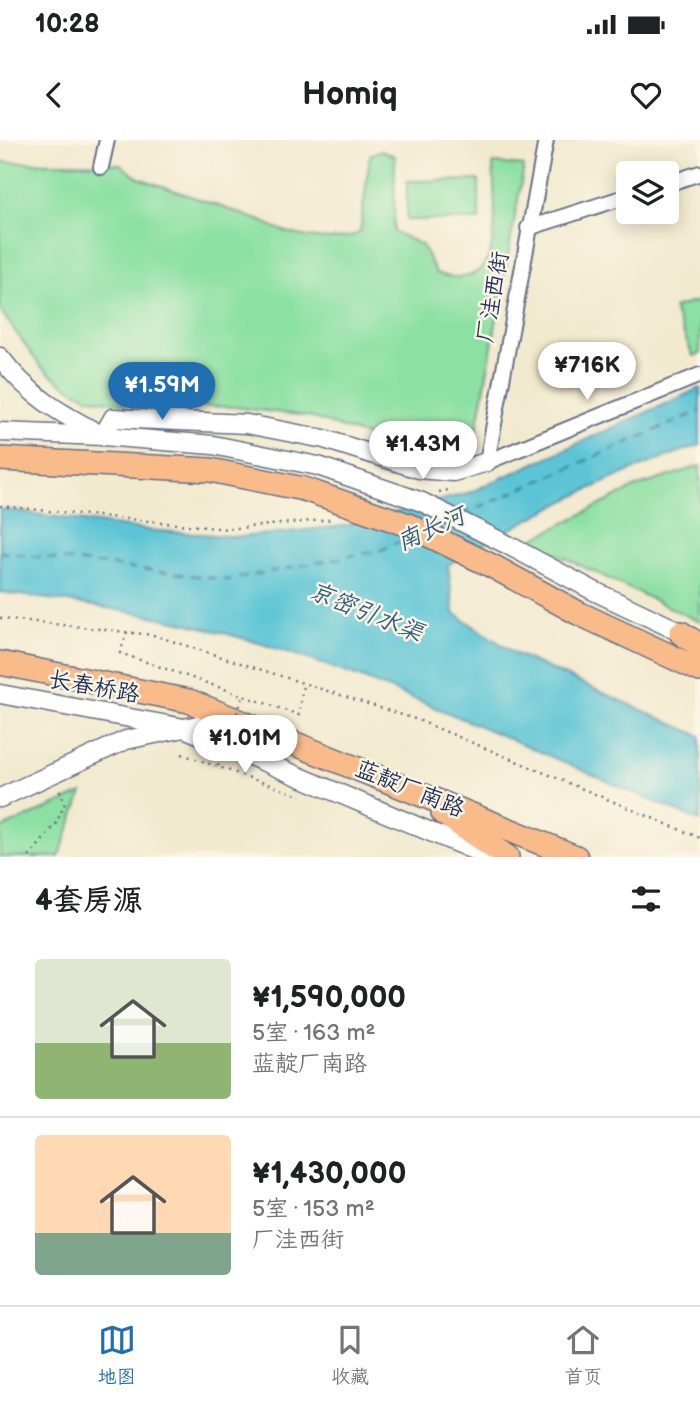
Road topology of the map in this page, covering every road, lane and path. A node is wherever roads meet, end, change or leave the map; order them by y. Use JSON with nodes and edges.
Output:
{"nodes":[{"id":1,"x":107,"y":140,"type":"edge"},
{"id":2,"x":546,"y":140,"type":"edge"},
{"id":3,"x":101,"y":167,"type":"dead end"},
{"id":4,"x":700,"y":173,"type":"edge"},
{"id":5,"x":679,"y":180,"type":"edge"},
{"id":6,"x":616,"y":200,"type":"edge"},
{"id":7,"x":528,"y":228,"type":"junction"},
{"id":8,"x":0,"y":357,"type":"edge"},
{"id":9,"x":700,"y":375,"type":"edge"},
{"id":10,"x":0,"y":432,"type":"edge"},
{"id":11,"x":103,"y":436,"type":"junction"},
{"id":12,"x":0,"y":459,"type":"edge"},
{"id":13,"x":487,"y":461,"type":"junction"},
{"id":14,"x":0,"y":618,"type":"edge"},
{"id":15,"x":127,"y":632,"type":"junction"},
{"id":16,"x":694,"y":640,"type":"edge"},
{"id":17,"x":0,"y":663,"type":"edge"},
{"id":18,"x":700,"y":670,"type":"edge"},
{"id":19,"x":303,"y":684,"type":"junction"},
{"id":20,"x":0,"y":694,"type":"edge"},
{"id":21,"x":244,"y":694,"type":"junction"},
{"id":22,"x":232,"y":718,"type":"junction"},
{"id":23,"x":184,"y":728,"type":"junction"},
{"id":24,"x":182,"y":754,"type":"dead end"},
{"id":25,"x":218,"y":766,"type":"junction"},
{"id":26,"x":53,"y":774,"type":"junction"},
{"id":27,"x":405,"y":787,"type":"junction"},
{"id":28,"x":305,"y":797,"type":"dead end"},
{"id":29,"x":0,"y":799,"type":"edge"},
{"id":30,"x":700,"y":838,"type":"edge"},
{"id":31,"x":29,"y":857,"type":"edge"},
{"id":32,"x":490,"y":857,"type":"edge"},
{"id":33,"x":507,"y":857,"type":"edge"},
{"id":34,"x":576,"y":857,"type":"edge"}],
"edges":[{"from":1,"to":3,"type":"street"},
{"from":2,"to":7,"type":"street","name":"厂洼西街"},
{"from":4,"to":5,"type":"street"},
{"from":6,"to":7,"type":"street"},
{"from":7,"to":13,"type":"street","name":"厂洼西街"},
{"from":8,"to":11,"type":"street"},
{"from":9,"to":13,"type":"street"},
{"from":10,"to":11,"type":"street"},
{"from":11,"to":13,"type":"street"},
{"from":11,"to":16,"type":"street","bridge":true},
{"from":12,"to":18,"type":"highway","bridge":true},
{"from":14,"to":15,"type":"path"},
{"from":15,"to":19,"type":"path"},
{"from":15,"to":21,"type":"path"},
{"from":17,"to":22,"type":"highway","name":"蓝靛厂南路"},
{"from":19,"to":21,"type":"path"},
{"from":19,"to":30,"type":"path"},
{"from":20,"to":23,"type":"street","name":"长春桥路"},
{"from":21,"to":25,"type":"path","bridge":true},
{"from":22,"to":23,"type":"street"},
{"from":22,"to":27,"type":"highway","name":"蓝靛厂南路"},
{"from":23,"to":26,"type":"street"},
{"from":23,"to":32,"type":"street","name":"长春桥路"},
{"from":24,"to":25,"type":"path"},
{"from":25,"to":28,"type":"path"},
{"from":26,"to":29,"type":"street"},
{"from":26,"to":31,"type":"path"},
{"from":27,"to":33,"type":"highway"},
{"from":27,"to":34,"type":"highway","name":"蓝靛厂南路"}]}
